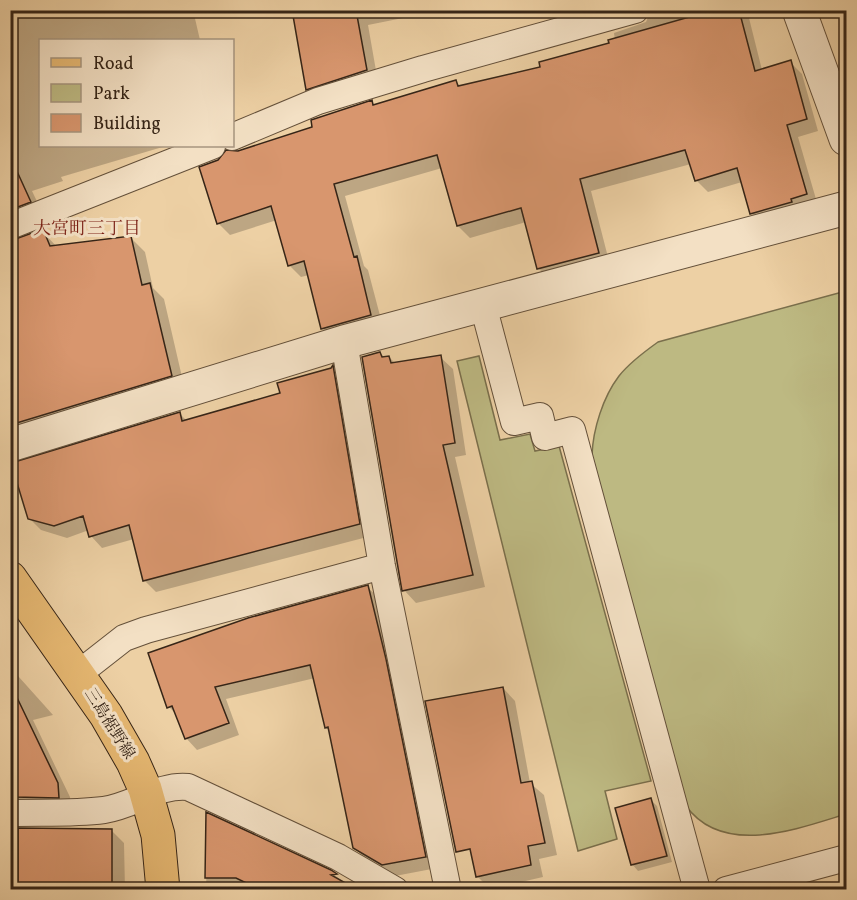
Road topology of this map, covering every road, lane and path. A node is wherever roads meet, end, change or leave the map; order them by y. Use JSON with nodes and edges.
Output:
{"nodes":[{"id":1,"x":635,"y":10,"type":"edge"},
{"id":2,"x":800,"y":10,"type":"edge"},
{"id":3,"x":234,"y":136,"type":"edge"},
{"id":4,"x":846,"y":139,"type":"edge"},
{"id":5,"x":209,"y":147,"type":"edge"},
{"id":6,"x":846,"y":208,"type":"edge"},
{"id":7,"x":10,"y":226,"type":"edge"},
{"id":8,"x":483,"y":305,"type":"junction"},
{"id":9,"x":344,"y":342,"type":"junction"},
{"id":10,"x":10,"y":445,"type":"edge"},
{"id":11,"x":382,"y":566,"type":"junction"},
{"id":12,"x":10,"y":578,"type":"edge"},
{"id":13,"x":78,"y":674,"type":"junction"},
{"id":14,"x":147,"y":796,"type":"junction"},
{"id":15,"x":10,"y":813,"type":"edge"},
{"id":16,"x":846,"y":858,"type":"edge"},
{"id":17,"x":163,"y":890,"type":"edge"},
{"id":18,"x":395,"y":890,"type":"edge"},
{"id":19,"x":448,"y":890,"type":"edge"},
{"id":20,"x":697,"y":890,"type":"edge"},
{"id":21,"x":726,"y":890,"type":"edge"}],
"edges":[{"from":1,"to":3,"type":"lane"},
{"from":2,"to":4,"type":"street"},
{"from":5,"to":7,"type":"lane"},
{"from":6,"to":8,"type":"street"},
{"from":8,"to":9,"type":"street"},
{"from":8,"to":20,"type":"lane"},
{"from":9,"to":10,"type":"street"},
{"from":9,"to":11,"type":"lane"},
{"from":11,"to":13,"type":"lane"},
{"from":11,"to":19,"type":"lane"},
{"from":12,"to":13,"type":"main road","name":"三島裾野線"},
{"from":13,"to":14,"type":"main road","name":"三島裾野線"},
{"from":14,"to":15,"type":"lane"},
{"from":14,"to":17,"type":"main road","name":"三島裾野線"},
{"from":14,"to":18,"type":"lane"},
{"from":16,"to":21,"type":"lane"}]}
